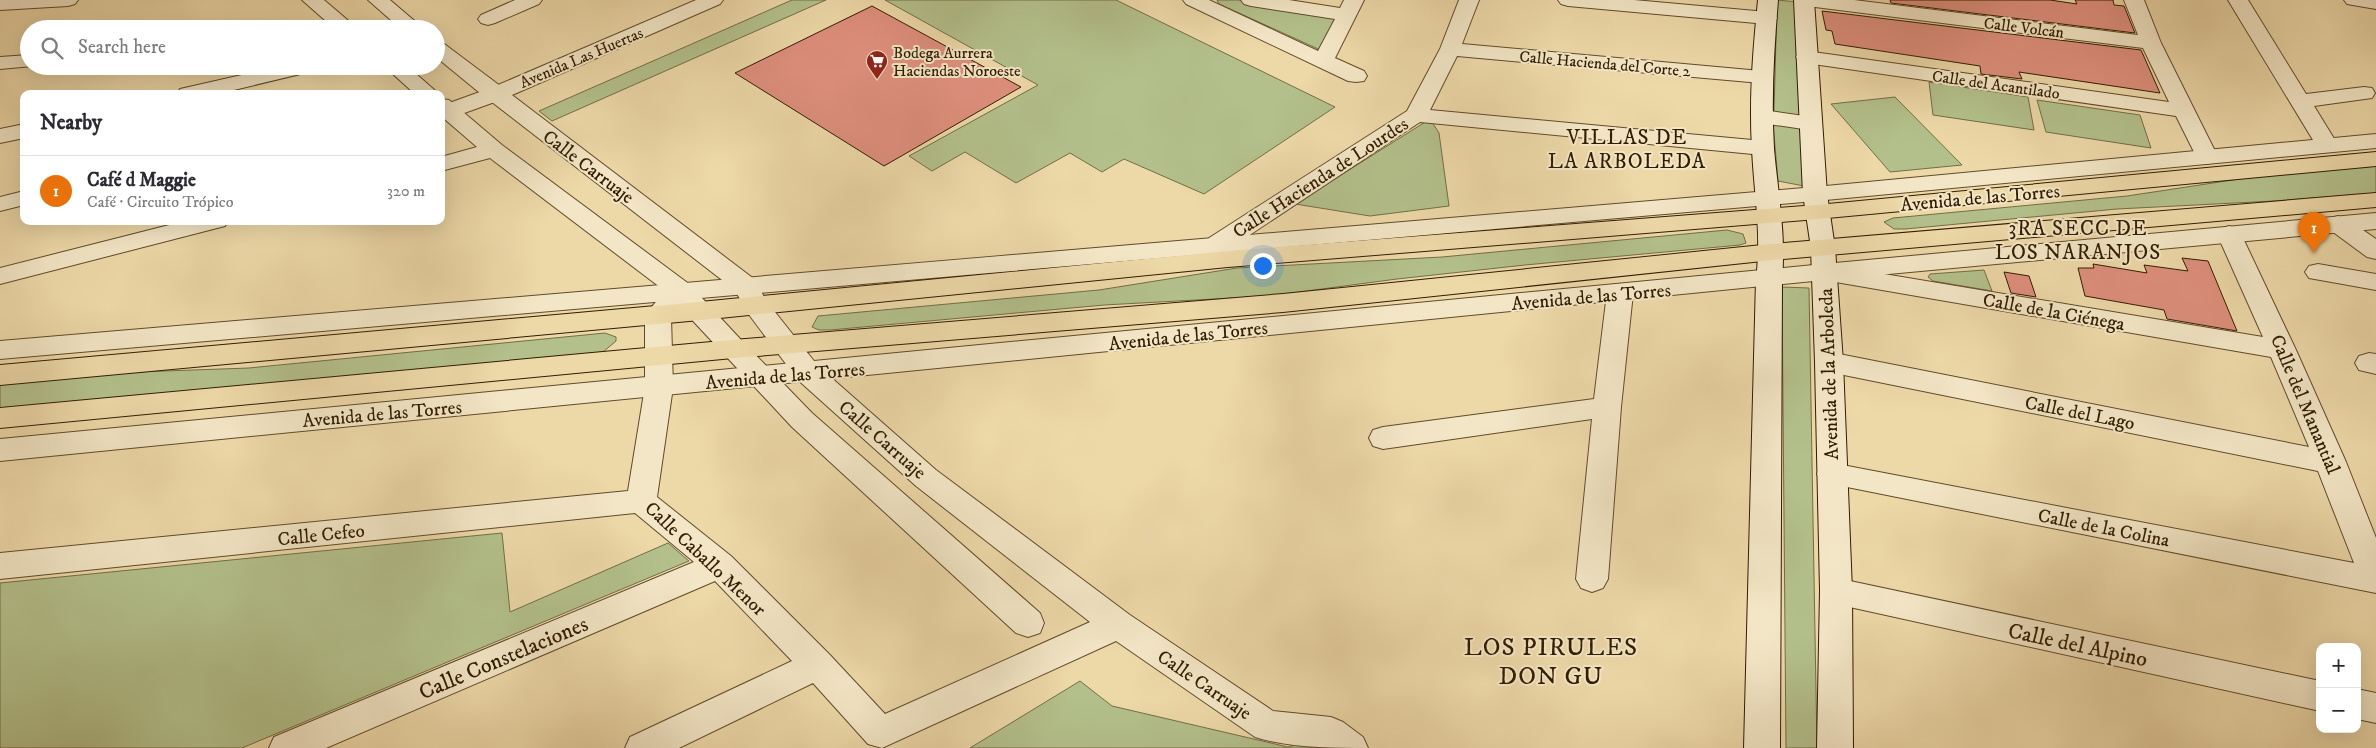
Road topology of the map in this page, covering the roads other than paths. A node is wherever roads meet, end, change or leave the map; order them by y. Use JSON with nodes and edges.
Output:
{"nodes":[{"id":1,"x":68,"y":0,"type":"edge"},
{"id":2,"x":312,"y":0,"type":"edge"},
{"id":3,"x":378,"y":0,"type":"edge"},
{"id":4,"x":677,"y":0,"type":"edge"},
{"id":5,"x":714,"y":0,"type":"edge"},
{"id":6,"x":1193,"y":0,"type":"edge"},
{"id":7,"x":1251,"y":0,"type":"edge"},
{"id":8,"x":1469,"y":0,"type":"edge"},
{"id":9,"x":1568,"y":0,"type":"edge"},
{"id":10,"x":1805,"y":0,"type":"edge"},
{"id":11,"x":2134,"y":0,"type":"edge"},
{"id":12,"x":2238,"y":0,"type":"edge"},
{"id":13,"x":2354,"y":0,"type":"edge"},
{"id":14,"x":528,"y":1,"type":"edge"},
{"id":15,"x":2376,"y":3,"type":"edge"},
{"id":16,"x":0,"y":4,"type":"edge"},
{"id":17,"x":1351,"y":7,"type":"edge"},
{"id":18,"x":1767,"y":9,"type":"edge"},
{"id":19,"x":488,"y":18,"type":"dead end"},
{"id":20,"x":337,"y":20,"type":"edge"},
{"id":21,"x":403,"y":20,"type":"edge"},
{"id":22,"x":2151,"y":43,"type":"junction"},
{"id":23,"x":1450,"y":49,"type":"junction"},
{"id":24,"x":445,"y":54,"type":"edge"},
{"id":25,"x":1806,"y":58,"type":"junction"},
{"id":26,"x":20,"y":62,"type":"edge"},
{"id":27,"x":1323,"y":62,"type":"junction"},
{"id":28,"x":0,"y":63,"type":"edge"},
{"id":29,"x":271,"y":75,"type":"edge"},
{"id":30,"x":405,"y":75,"type":"edge"},
{"id":31,"x":1356,"y":76,"type":"dead end"},
{"id":32,"x":1761,"y":77,"type":"junction"},
{"id":33,"x":489,"y":89,"type":"junction"},
{"id":34,"x":205,"y":90,"type":"edge"},
{"id":35,"x":423,"y":90,"type":"edge"},
{"id":36,"x":2364,"y":94,"type":"dead end"},
{"id":37,"x":2300,"y":101,"type":"junction"},
{"id":38,"x":445,"y":105,"type":"edge"},
{"id":39,"x":445,"y":106,"type":"edge"},
{"id":40,"x":2185,"y":111,"type":"junction"},
{"id":41,"x":1416,"y":115,"type":"junction"},
{"id":42,"x":1763,"y":117,"type":"junction"},
{"id":43,"x":1810,"y":123,"type":"junction"},
{"id":44,"x":20,"y":132,"type":"edge"},
{"id":45,"x":0,"y":136,"type":"edge"},
{"id":46,"x":2376,"y":141,"type":"edge"},
{"id":47,"x":2327,"y":145,"type":"junction"},
{"id":48,"x":1763,"y":148,"type":"junction"},
{"id":49,"x":494,"y":150,"type":"junction"},
{"id":50,"x":2207,"y":157,"type":"junction"},
{"id":51,"x":2376,"y":159,"type":"edge"},
{"id":52,"x":445,"y":163,"type":"edge"},
{"id":53,"x":20,"y":199,"type":"edge"},
{"id":54,"x":2376,"y":200,"type":"edge"},
{"id":55,"x":1816,"y":203,"type":"junction"},
{"id":56,"x":0,"y":204,"type":"edge"},
{"id":57,"x":1769,"y":206,"type":"junction"},
{"id":58,"x":2338,"y":224,"type":"junction"},
{"id":59,"x":200,"y":225,"type":"edge"},
{"id":60,"x":2372,"y":225,"type":"edge"},
{"id":61,"x":2229,"y":234,"type":"junction"},
{"id":62,"x":1218,"y":244,"type":"junction"},
{"id":63,"x":2376,"y":251,"type":"edge"},
{"id":64,"x":1823,"y":260,"type":"junction"},
{"id":65,"x":1770,"y":266,"type":"junction"},
{"id":66,"x":2318,"y":272,"type":"dead end"},
{"id":67,"x":0,"y":276,"type":"edge"},
{"id":68,"x":2376,"y":282,"type":"edge"},
{"id":69,"x":680,"y":290,"type":"junction"},
{"id":70,"x":1620,"y":293,"type":"junction"},
{"id":71,"x":751,"y":295,"type":"junction"},
{"id":72,"x":700,"y":311,"type":"junction"},
{"id":73,"x":658,"y":315,"type":"junction"},
{"id":74,"x":786,"y":345,"type":"junction"},
{"id":75,"x":733,"y":349,"type":"junction"},
{"id":76,"x":0,"y":350,"type":"edge"},
{"id":77,"x":2283,"y":350,"type":"junction"},
{"id":78,"x":658,"y":356,"type":"junction"},
{"id":79,"x":1829,"y":362,"type":"junction"},
{"id":80,"x":808,"y":373,"type":"junction"},
{"id":81,"x":0,"y":375,"type":"edge"},
{"id":82,"x":758,"y":376,"type":"junction"},
{"id":83,"x":659,"y":387,"type":"junction"},
{"id":84,"x":1606,"y":407,"type":"junction"},
{"id":85,"x":0,"y":418,"type":"edge"},
{"id":86,"x":1383,"y":438,"type":"dead end"},
{"id":87,"x":2,"y":452,"type":"edge"},
{"id":88,"x":2331,"y":462,"type":"junction"},
{"id":89,"x":1832,"y":474,"type":"junction"},
{"id":90,"x":641,"y":501,"type":"junction"},
{"id":91,"x":720,"y":565,"type":"junction"},
{"id":92,"x":0,"y":566,"type":"edge"},
{"id":93,"x":1592,"y":579,"type":"dead end"},
{"id":94,"x":2376,"y":579,"type":"edge"},
{"id":95,"x":1836,"y":591,"type":"junction"},
{"id":96,"x":1028,"y":624,"type":"dead end"},
{"id":97,"x":1118,"y":625,"type":"junction"},
{"id":98,"x":818,"y":665,"type":"junction"},
{"id":99,"x":2316,"y":695,"type":"edge"},
{"id":100,"x":2361,"y":705,"type":"edge"},
{"id":101,"x":2376,"y":708,"type":"edge"},
{"id":102,"x":287,"y":748,"type":"edge"},
{"id":103,"x":643,"y":748,"type":"edge"},
{"id":104,"x":1350,"y":748,"type":"edge"},
{"id":105,"x":1762,"y":748,"type":"edge"},
{"id":106,"x":1837,"y":748,"type":"edge"}],
"edges":[{"from":1,"to":16,"type":"street"},
{"from":2,"to":20,"type":"street"},
{"from":3,"to":21,"type":"street"},
{"from":4,"to":33,"type":"street","name":"Avenida Las Huertas"},
{"from":5,"to":33,"type":"street","name":"Avenida Las Huertas"},
{"from":6,"to":27,"type":"street"},
{"from":7,"to":17,"type":"street"},
{"from":8,"to":23,"type":"street","name":"Calle Hacienda de Lourdes"},
{"from":9,"to":18,"type":"street"},
{"from":10,"to":22,"type":"street","name":"Calle Volcán"},
{"from":10,"to":25,"type":"street","name":"Avenida de la Arboleda"},
{"from":11,"to":22,"type":"street"},
{"from":12,"to":37,"type":"street"},
{"from":13,"to":15,"type":"street"},
{"from":14,"to":19,"type":"street"},
{"from":17,"to":27,"type":"street"},
{"from":18,"to":32,"type":"street"},
{"from":22,"to":40,"type":"street"},
{"from":23,"to":32,"type":"street","name":"Calle Hacienda del Corte 2"},
{"from":23,"to":41,"type":"street","name":"Calle Hacienda de Lourdes"},
{"from":24,"to":33,"type":"street","name":"Calle Carruaje"},
{"from":25,"to":40,"type":"street","name":"Calle del Acantilado"},
{"from":25,"to":43,"type":"street","name":"Avenida de la Arboleda"},
{"from":26,"to":28,"type":"street"},
{"from":27,"to":31,"type":"street"},
{"from":29,"to":34,"type":"street"},
{"from":30,"to":35,"type":"street"},
{"from":32,"to":42,"type":"street"},
{"from":33,"to":38,"type":"street","name":"Avenida Las Huertas"},
{"from":33,"to":71,"type":"street","name":"Calle Carruaje"},
{"from":36,"to":37,"type":"street"},
{"from":37,"to":47,"type":"street"},
{"from":39,"to":49,"type":"street"},
{"from":40,"to":50,"type":"street"},
{"from":41,"to":48,"type":"street"},
{"from":41,"to":62,"type":"street","name":"Calle Hacienda de Lourdes"},
{"from":42,"to":43,"type":"street"},
{"from":42,"to":48,"type":"street"},
{"from":43,"to":55,"type":"street","name":"Avenida de la Arboleda"},
{"from":44,"to":45,"type":"street"},
{"from":46,"to":47,"type":"street","name":"Avenida de las Torres"},
{"from":47,"to":50,"type":"street","name":"Avenida de las Torres"},
{"from":48,"to":57,"type":"street"},
{"from":49,"to":52,"type":"street"},
{"from":49,"to":69,"type":"street"},
{"from":50,"to":55,"type":"street","name":"Avenida de las Torres"},
{"from":51,"to":55,"type":"main road","name":"Avenida de las Torres"},
{"from":53,"to":56,"type":"street"},
{"from":54,"to":64,"type":"main road","name":"Avenida de las Torres"},
{"from":55,"to":57,"type":"main road","name":"Avenida de las Torres"},
{"from":55,"to":64,"type":"street","name":"Avenida de la Arboleda"},
{"from":57,"to":62,"type":"street","name":"Avenida de las Torres"},
{"from":57,"to":65,"type":"street"},
{"from":57,"to":71,"type":"main road","name":"Avenida de las Torres"},
{"from":58,"to":60,"type":"street","name":"Avenida de las Torres"},
{"from":58,"to":61,"type":"street","name":"Avenida de las Torres"},
{"from":58,"to":63,"type":"street"},
{"from":59,"to":67,"type":"street"},
{"from":61,"to":64,"type":"street","name":"Avenida de las Torres"},
{"from":61,"to":77,"type":"street","name":"Calle del Manantial"},
{"from":62,"to":71,"type":"street","name":"Avenida de las Torres"},
{"from":64,"to":65,"type":"street","name":"Avenida de las Torres"},
{"from":64,"to":77,"type":"street","name":"Calle de la Ciénega"},
{"from":64,"to":79,"type":"street","name":"Avenida de la Arboleda"},
{"from":65,"to":70,"type":"street","name":"Avenida de las Torres"},
{"from":65,"to":74,"type":"main road","name":"Avenida de las Torres"},
{"from":65,"to":105,"type":"street"},
{"from":66,"to":68,"type":"street"},
{"from":69,"to":71,"type":"street","name":"Avenida de las Torres"},
{"from":69,"to":72,"type":"street"},
{"from":69,"to":73,"type":"street"},
{"from":69,"to":76,"type":"street","name":"Avenida de las Torres"},
{"from":70,"to":80,"type":"street","name":"Avenida de las Torres"},
{"from":70,"to":84,"type":"street"},
{"from":71,"to":72,"type":"main road","name":"Avenida de las Torres"},
{"from":71,"to":74,"type":"street","name":"Calle Carruaje"},
{"from":72,"to":73,"type":"main road","name":"Avenida de las Torres"},
{"from":72,"to":75,"type":"street"},
{"from":73,"to":78,"type":"street","name":"Calle Caballo Menor"},
{"from":73,"to":81,"type":"main road","name":"Avenida de las Torres"},
{"from":74,"to":75,"type":"main road","name":"Avenida de las Torres"},
{"from":74,"to":80,"type":"street","name":"Calle Carruaje"},
{"from":75,"to":78,"type":"main road","name":"Avenida de las Torres"},
{"from":75,"to":82,"type":"street"},
{"from":77,"to":88,"type":"street","name":"Calle del Manantial"},
{"from":78,"to":83,"type":"street","name":"Calle Caballo Menor"},
{"from":78,"to":85,"type":"main road","name":"Avenida de las Torres"},
{"from":79,"to":88,"type":"street","name":"Calle del Lago"},
{"from":79,"to":89,"type":"street","name":"Avenida de la Arboleda"},
{"from":80,"to":82,"type":"street","name":"Avenida de las Torres"},
{"from":80,"to":97,"type":"street","name":"Calle Carruaje"},
{"from":82,"to":83,"type":"street","name":"Avenida de las Torres"},
{"from":82,"to":96,"type":"street"},
{"from":83,"to":87,"type":"street","name":"Avenida de las Torres"},
{"from":83,"to":90,"type":"street","name":"Calle Caballo Menor"},
{"from":84,"to":86,"type":"street"},
{"from":84,"to":93,"type":"street"},
{"from":88,"to":94,"type":"street","name":"Calle del Manantial"},
{"from":89,"to":94,"type":"street","name":"Calle de la Colina"},
{"from":89,"to":95,"type":"street","name":"Avenida de la Arboleda"},
{"from":90,"to":91,"type":"street","name":"Calle Caballo Menor"},
{"from":90,"to":92,"type":"street","name":"Calle Cefeo"},
{"from":91,"to":98,"type":"street","name":"Calle Caballo Menor"},
{"from":91,"to":102,"type":"street","name":"Calle Constelaciones"},
{"from":95,"to":99,"type":"street","name":"Calle del Alpino"},
{"from":95,"to":106,"type":"street","name":"Avenida de la Arboleda"},
{"from":97,"to":98,"type":"street","name":"Calle Caballo Menor"},
{"from":97,"to":104,"type":"street","name":"Calle Carruaje"},
{"from":98,"to":103,"type":"street"},
{"from":100,"to":101,"type":"street"}]}
